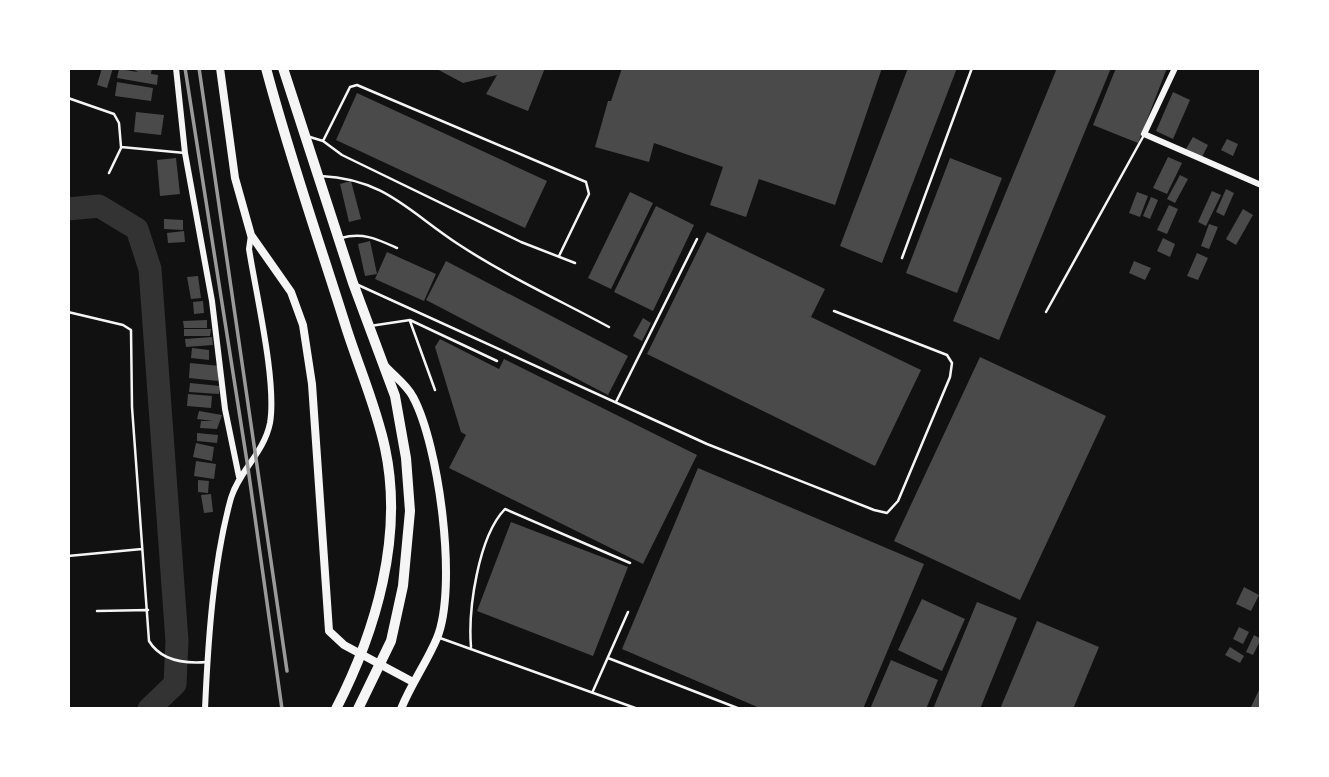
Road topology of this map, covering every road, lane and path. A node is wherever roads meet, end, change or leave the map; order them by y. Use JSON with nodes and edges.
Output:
{"nodes":[{"id":1,"x":176,"y":68,"type":"edge"},
{"id":2,"x":220,"y":68,"type":"edge"},
{"id":3,"x":266,"y":68,"type":"edge"},
{"id":4,"x":283,"y":68,"type":"edge"},
{"id":5,"x":972,"y":68,"type":"edge"},
{"id":6,"x":1175,"y":68,"type":"edge"},
{"id":7,"x":68,"y":98,"type":"edge"},
{"id":8,"x":1144,"y":134,"type":"junction"},
{"id":9,"x":304,"y":135,"type":"junction"},
{"id":10,"x":323,"y":142,"type":"junction"},
{"id":11,"x":121,"y":147,"type":"junction"},
{"id":12,"x":185,"y":153,"type":"junction"},
{"id":13,"x":109,"y":173,"type":"dead end"},
{"id":14,"x":317,"y":176,"type":"junction"},
{"id":15,"x":1261,"y":186,"type":"edge"},
{"id":16,"x":251,"y":234,"type":"junction"},
{"id":17,"x":338,"y":239,"type":"junction"},
{"id":18,"x":697,"y":239,"type":"dead end"},
{"id":19,"x":397,"y":248,"type":"dead end"},
{"id":20,"x":559,"y":256,"type":"junction"},
{"id":21,"x":902,"y":258,"type":"dead end"},
{"id":22,"x":575,"y":263,"type":"dead end"},
{"id":23,"x":354,"y":283,"type":"junction"},
{"id":24,"x":834,"y":311,"type":"dead end"},
{"id":25,"x":68,"y":312,"type":"edge"},
{"id":26,"x":1046,"y":312,"type":"dead end"},
{"id":27,"x":410,"y":320,"type":"junction"},
{"id":28,"x":368,"y":327,"type":"junction"},
{"id":29,"x":609,"y":327,"type":"dead end"},
{"id":30,"x":497,"y":361,"type":"dead end"},
{"id":31,"x":383,"y":365,"type":"junction"},
{"id":32,"x":435,"y":390,"type":"dead end"},
{"id":33,"x":616,"y":402,"type":"junction"},
{"id":34,"x":239,"y":477,"type":"junction"},
{"id":35,"x":142,"y":549,"type":"junction"},
{"id":36,"x":68,"y":556,"type":"edge"},
{"id":37,"x":630,"y":563,"type":"dead end"},
{"id":38,"x":148,"y":610,"type":"junction"},
{"id":39,"x":97,"y":611,"type":"dead end"},
{"id":40,"x":628,"y":612,"type":"dead end"},
{"id":41,"x":438,"y":637,"type":"junction"},
{"id":42,"x":471,"y":647,"type":"junction"},
{"id":43,"x":608,"y":658,"type":"junction"},
{"id":44,"x":204,"y":662,"type":"junction"},
{"id":45,"x":412,"y":681,"type":"junction"},
{"id":46,"x":593,"y":691,"type":"junction"},
{"id":47,"x":205,"y":709,"type":"edge"},
{"id":48,"x":336,"y":709,"type":"edge"},
{"id":49,"x":358,"y":709,"type":"edge"},
{"id":50,"x":401,"y":709,"type":"edge"},
{"id":51,"x":638,"y":709,"type":"edge"},
{"id":52,"x":740,"y":709,"type":"edge"}],
"edges":[{"from":1,"to":12,"type":"street"},
{"from":2,"to":16,"type":"street"},
{"from":3,"to":48,"type":"highway"},
{"from":4,"to":9,"type":"highway"},
{"from":5,"to":21,"type":"lane"},
{"from":6,"to":8,"type":"street"},
{"from":7,"to":11,"type":"lane"},
{"from":8,"to":15,"type":"street"},
{"from":8,"to":26,"type":"lane"},
{"from":9,"to":10,"type":"lane"},
{"from":9,"to":14,"type":"highway"},
{"from":10,"to":20,"type":"lane"},
{"from":10,"to":20,"type":"lane"},
{"from":11,"to":12,"type":"lane"},
{"from":11,"to":13,"type":"lane"},
{"from":12,"to":34,"type":"street"},
{"from":14,"to":17,"type":"highway"},
{"from":14,"to":29,"type":"lane"},
{"from":16,"to":34,"type":"street"},
{"from":16,"to":45,"type":"street"},
{"from":17,"to":19,"type":"lane"},
{"from":17,"to":23,"type":"highway"},
{"from":18,"to":33,"type":"lane"},
{"from":20,"to":22,"type":"lane"},
{"from":23,"to":28,"type":"highway"},
{"from":23,"to":33,"type":"lane"},
{"from":24,"to":33,"type":"lane"},
{"from":25,"to":35,"type":"lane"},
{"from":27,"to":28,"type":"lane"},
{"from":27,"to":30,"type":"lane"},
{"from":27,"to":32,"type":"lane"},
{"from":28,"to":31,"type":"highway"},
{"from":31,"to":41,"type":"street"},
{"from":31,"to":49,"type":"highway"},
{"from":34,"to":44,"type":"street"},
{"from":35,"to":36,"type":"lane"},
{"from":35,"to":38,"type":"lane"},
{"from":37,"to":42,"type":"lane"},
{"from":38,"to":39,"type":"lane"},
{"from":38,"to":44,"type":"lane"},
{"from":40,"to":43,"type":"lane"},
{"from":41,"to":42,"type":"lane"},
{"from":41,"to":45,"type":"street"},
{"from":42,"to":46,"type":"lane"},
{"from":43,"to":46,"type":"lane"},
{"from":43,"to":52,"type":"lane"},
{"from":44,"to":47,"type":"street"},
{"from":45,"to":50,"type":"street"},
{"from":46,"to":51,"type":"lane"}]}
